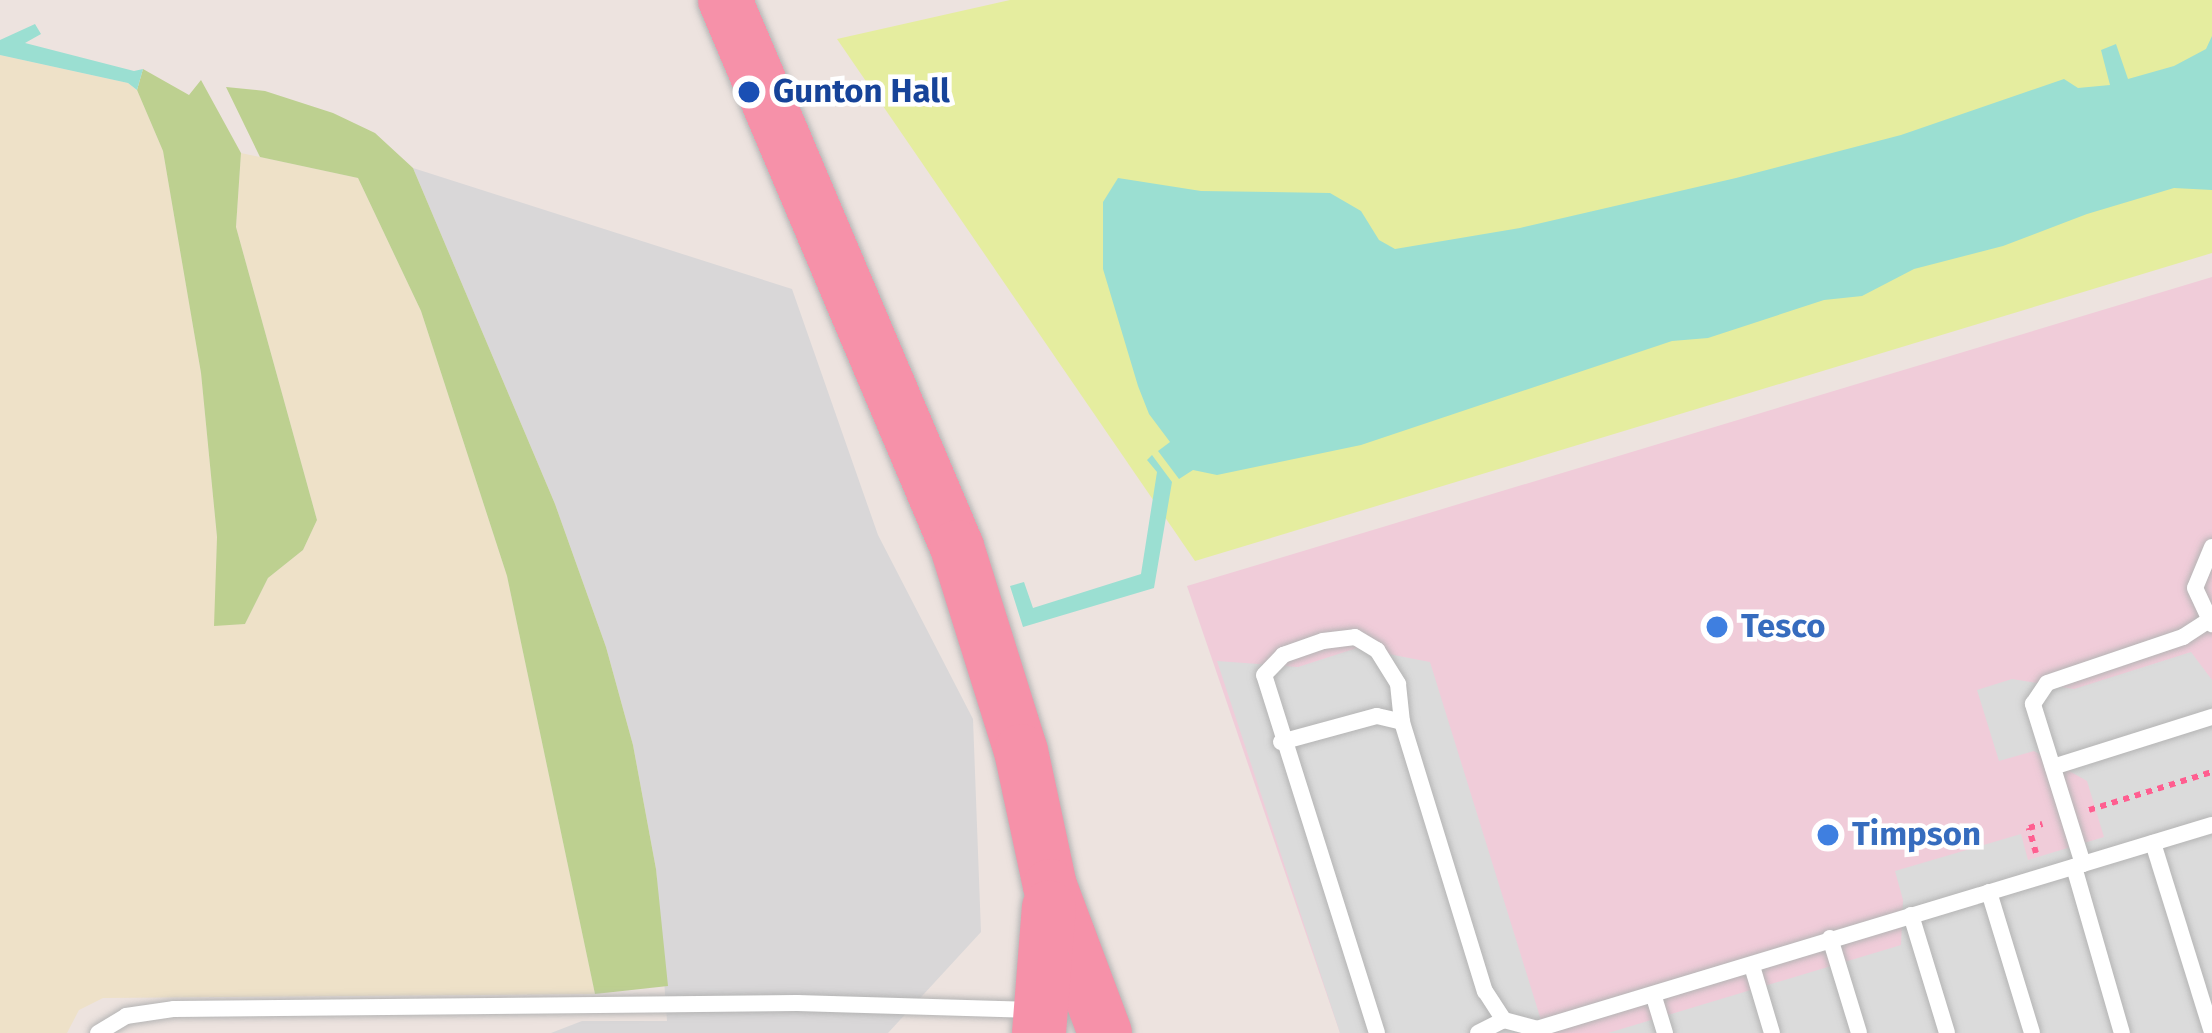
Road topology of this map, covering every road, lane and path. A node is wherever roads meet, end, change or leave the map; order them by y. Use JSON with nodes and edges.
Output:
{"nodes":[{"id":1,"x":725,"y":0,"type":"edge"},
{"id":2,"x":2212,"y":548,"type":"edge"},
{"id":3,"x":2211,"y":622,"type":"edge"},
{"id":4,"x":2212,"y":717,"type":"edge"},
{"id":5,"x":1402,"y":722,"type":"junction"},
{"id":6,"x":1281,"y":742,"type":"junction"},
{"id":7,"x":2053,"y":767,"type":"junction"},
{"id":8,"x":2212,"y":772,"type":"edge"},
{"id":9,"x":2068,"y":816,"type":"junction"},
{"id":10,"x":2212,"y":825,"type":"edge"},
{"id":11,"x":2152,"y":843,"type":"junction"},
{"id":12,"x":2078,"y":865,"type":"junction"},
{"id":13,"x":2042,"y":876,"type":"junction"},
{"id":14,"x":1050,"y":886,"type":"junction"},
{"id":15,"x":1989,"y":892,"type":"junction"},
{"id":16,"x":1911,"y":915,"type":"junction"},
{"id":17,"x":1830,"y":938,"type":"junction"},
{"id":18,"x":1752,"y":965,"type":"junction"},
{"id":19,"x":1654,"y":997,"type":"junction"},
{"id":20,"x":1504,"y":1020,"type":"junction"},
{"id":21,"x":1040,"y":1022,"type":"edge"},
{"id":22,"x":1593,"y":1025,"type":"edge"},
{"id":23,"x":98,"y":1033,"type":"edge"},
{"id":24,"x":1105,"y":1033,"type":"edge"},
{"id":25,"x":1377,"y":1033,"type":"edge"},
{"id":26,"x":1478,"y":1033,"type":"edge"},
{"id":27,"x":1665,"y":1033,"type":"edge"},
{"id":28,"x":1772,"y":1033,"type":"edge"},
{"id":29,"x":1859,"y":1033,"type":"edge"},
{"id":30,"x":1947,"y":1033,"type":"edge"},
{"id":31,"x":2032,"y":1033,"type":"edge"},
{"id":32,"x":2122,"y":1033,"type":"edge"},
{"id":33,"x":2212,"y":1033,"type":"edge"}],
"edges":[{"from":1,"to":14,"type":"highway"},
{"from":2,"to":3,"type":"lane"},
{"from":3,"to":7,"type":"lane"},
{"from":4,"to":7,"type":"lane"},
{"from":5,"to":6,"type":"lane"},
{"from":5,"to":6,"type":"lane"},
{"from":5,"to":20,"type":"lane"},
{"from":6,"to":25,"type":"lane"},
{"from":7,"to":9,"type":"lane"},
{"from":8,"to":9,"type":"path"},
{"from":9,"to":12,"type":"lane"},
{"from":9,"to":13,"type":"path"},
{"from":10,"to":11,"type":"lane"},
{"from":11,"to":12,"type":"lane"},
{"from":11,"to":33,"type":"lane"},
{"from":12,"to":13,"type":"lane"},
{"from":12,"to":32,"type":"lane"},
{"from":13,"to":15,"type":"lane"},
{"from":14,"to":21,"type":"highway"},
{"from":14,"to":24,"type":"highway"},
{"from":15,"to":16,"type":"lane"},
{"from":15,"to":31,"type":"lane"},
{"from":16,"to":17,"type":"lane"},
{"from":16,"to":30,"type":"lane"},
{"from":17,"to":18,"type":"lane"},
{"from":17,"to":29,"type":"lane"},
{"from":18,"to":19,"type":"lane"},
{"from":18,"to":28,"type":"lane"},
{"from":19,"to":22,"type":"lane"},
{"from":19,"to":27,"type":"lane"},
{"from":20,"to":22,"type":"lane"},
{"from":20,"to":26,"type":"lane"},
{"from":21,"to":23,"type":"lane"}]}
